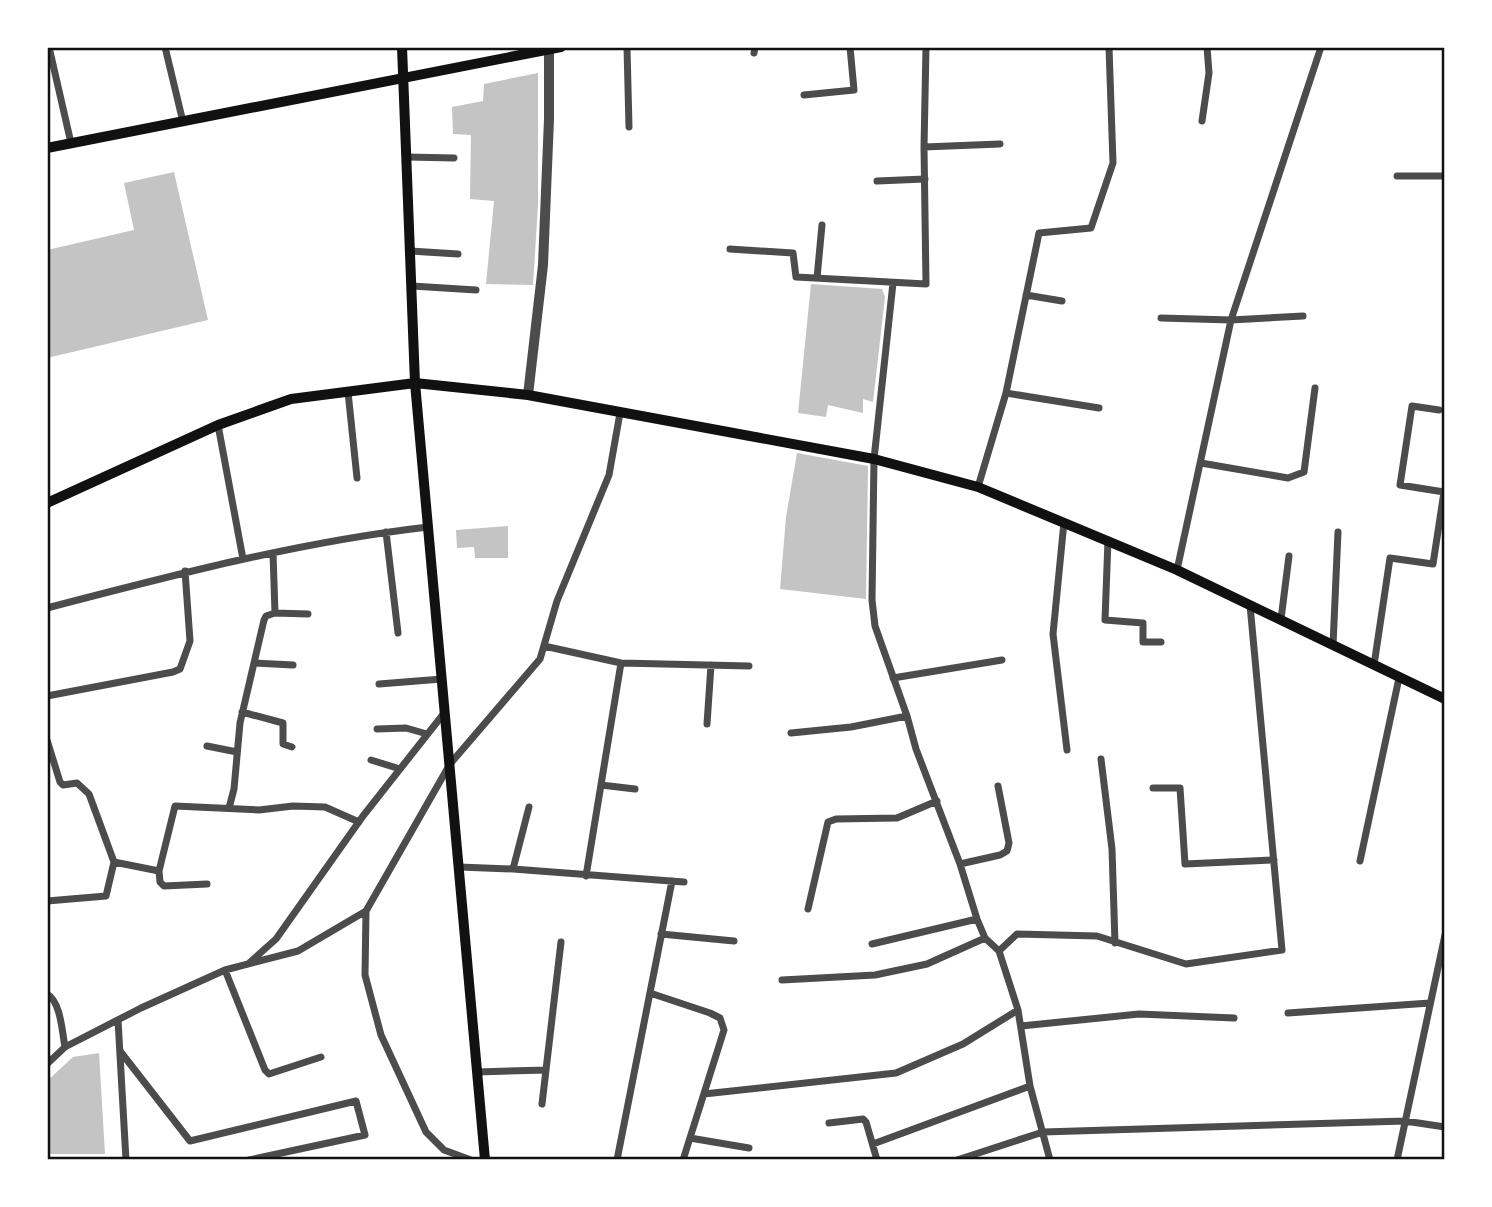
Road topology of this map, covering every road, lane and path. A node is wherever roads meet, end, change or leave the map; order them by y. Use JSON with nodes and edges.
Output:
{"nodes":[{"id":1,"x":49,"y":47,"type":"edge"},
{"id":2,"x":165,"y":47,"type":"edge"},
{"id":3,"x":402,"y":47,"type":"edge"},
{"id":4,"x":561,"y":47,"type":"edge"},
{"id":5,"x":627,"y":47,"type":"edge"},
{"id":6,"x":850,"y":47,"type":"edge"},
{"id":7,"x":926,"y":47,"type":"edge"},
{"id":8,"x":1109,"y":47,"type":"edge"},
{"id":9,"x":1206,"y":47,"type":"edge"},
{"id":10,"x":1321,"y":47,"type":"edge"},
{"id":11,"x":549,"y":50,"type":"junction"},
{"id":12,"x":517,"y":52,"type":"edge"},
{"id":13,"x":404,"y":78,"type":"junction"},
{"id":14,"x":804,"y":95,"type":"dead end"},
{"id":15,"x":1202,"y":121,"type":"dead end"},
{"id":16,"x":183,"y":122,"type":"junction"},
{"id":17,"x":629,"y":127,"type":"dead end"},
{"id":18,"x":71,"y":144,"type":"junction"},
{"id":19,"x":1000,"y":144,"type":"dead end"},
{"id":20,"x":924,"y":147,"type":"junction"},
{"id":21,"x":47,"y":148,"type":"edge"},
{"id":22,"x":407,"y":157,"type":"junction"},
{"id":23,"x":454,"y":158,"type":"dead end"},
{"id":24,"x":1397,"y":176,"type":"dead end"},
{"id":25,"x":1445,"y":176,"type":"edge"},
{"id":26,"x":925,"y":179,"type":"junction"},
{"id":27,"x":877,"y":181,"type":"dead end"},
{"id":28,"x":822,"y":225,"type":"dead end"},
{"id":29,"x":730,"y":249,"type":"dead end"},
{"id":30,"x":410,"y":251,"type":"junction"},
{"id":31,"x":458,"y":254,"type":"dead end"},
{"id":32,"x":817,"y":278,"type":"junction"},
{"id":33,"x":893,"y":283,"type":"junction"},
{"id":34,"x":412,"y":286,"type":"junction"},
{"id":35,"x":475,"y":289,"type":"dead end"},
{"id":36,"x":1026,"y":295,"type":"junction"},
{"id":37,"x":1062,"y":300,"type":"dead end"},
{"id":38,"x":1303,"y":316,"type":"dead end"},
{"id":39,"x":1161,"y":318,"type":"dead end"},
{"id":40,"x":1231,"y":320,"type":"junction"},
{"id":41,"x":415,"y":383,"type":"junction"},
{"id":42,"x":1315,"y":388,"type":"dead end"},
{"id":43,"x":348,"y":392,"type":"junction"},
{"id":44,"x":1006,"y":393,"type":"junction"},
{"id":45,"x":528,"y":395,"type":"junction"},
{"id":46,"x":1099,"y":408,"type":"dead end"},
{"id":47,"x":1439,"y":410,"type":"dead end"},
{"id":48,"x":620,"y":413,"type":"junction"},
{"id":49,"x":218,"y":425,"type":"junction"},
{"id":50,"x":874,"y":459,"type":"junction"},
{"id":51,"x":1201,"y":463,"type":"junction"},
{"id":52,"x":357,"y":478,"type":"dead end"},
{"id":53,"x":978,"y":487,"type":"junction"},
{"id":54,"x":47,"y":503,"type":"edge"},
{"id":55,"x":1443,"y":514,"type":"edge"},
{"id":56,"x":1065,"y":522,"type":"junction"},
{"id":57,"x":428,"y":527,"type":"junction"},
{"id":58,"x":386,"y":532,"type":"junction"},
{"id":59,"x":1338,"y":532,"type":"dead end"},
{"id":60,"x":1108,"y":540,"type":"junction"},
{"id":61,"x":273,"y":552,"type":"junction"},
{"id":62,"x":1289,"y":556,"type":"dead end"},
{"id":63,"x":243,"y":559,"type":"junction"},
{"id":64,"x":1177,"y":570,"type":"junction"},
{"id":65,"x":186,"y":571,"type":"junction"},
{"id":66,"x":1250,"y":605,"type":"junction"},
{"id":67,"x":47,"y":608,"type":"edge"},
{"id":68,"x":275,"y":613,"type":"junction"},
{"id":69,"x":308,"y":614,"type":"dead end"},
{"id":70,"x":1281,"y":618,"type":"junction"},
{"id":71,"x":398,"y":633,"type":"dead end"},
{"id":72,"x":1161,"y":642,"type":"dead end"},
{"id":73,"x":1333,"y":645,"type":"junction"},
{"id":74,"x":544,"y":646,"type":"junction"},
{"id":75,"x":1002,"y":660,"type":"dead end"},
{"id":76,"x":254,"y":663,"type":"junction"},
{"id":77,"x":621,"y":663,"type":"junction"},
{"id":78,"x":293,"y":665,"type":"dead end"},
{"id":79,"x":711,"y":665,"type":"junction"},
{"id":80,"x":1374,"y":665,"type":"junction"},
{"id":81,"x":749,"y":666,"type":"dead end"},
{"id":82,"x":893,"y":678,"type":"junction"},
{"id":83,"x":1399,"y":678,"type":"junction"},
{"id":84,"x":442,"y":679,"type":"junction"},
{"id":85,"x":379,"y":684,"type":"dead end"},
{"id":86,"x":47,"y":696,"type":"edge"},
{"id":87,"x":1445,"y":699,"type":"edge"},
{"id":88,"x":242,"y":712,"type":"junction"},
{"id":89,"x":445,"y":712,"type":"junction"},
{"id":90,"x":907,"y":716,"type":"junction"},
{"id":91,"x":706,"y":723,"type":"dead end"},
{"id":92,"x":377,"y":729,"type":"dead end"},
{"id":93,"x":791,"y":733,"type":"dead end"},
{"id":94,"x":427,"y":734,"type":"junction"},
{"id":95,"x":47,"y":740,"type":"edge"},
{"id":96,"x":207,"y":746,"type":"dead end"},
{"id":97,"x":292,"y":747,"type":"dead end"},
{"id":98,"x":1068,"y":750,"type":"dead end"},
{"id":99,"x":237,"y":752,"type":"junction"},
{"id":100,"x":1101,"y":759,"type":"dead end"},
{"id":101,"x":371,"y":760,"type":"dead end"},
{"id":102,"x":450,"y":764,"type":"junction"},
{"id":103,"x":400,"y":769,"type":"junction"},
{"id":104,"x":601,"y":785,"type":"junction"},
{"id":105,"x":998,"y":786,"type":"dead end"},
{"id":106,"x":635,"y":789,"type":"dead end"},
{"id":107,"x":1153,"y":789,"type":"dead end"},
{"id":108,"x":937,"y":801,"type":"junction"},
{"id":109,"x":529,"y":807,"type":"dead end"},
{"id":110,"x":229,"y":808,"type":"junction"},
{"id":111,"x":359,"y":822,"type":"junction"},
{"id":112,"x":1274,"y":860,"type":"junction"},
{"id":113,"x":1360,"y":860,"type":"dead end"},
{"id":114,"x":114,"y":862,"type":"junction"},
{"id":115,"x":961,"y":864,"type":"junction"},
{"id":116,"x":459,"y":867,"type":"junction"},
{"id":117,"x":513,"y":869,"type":"junction"},
{"id":118,"x":159,"y":871,"type":"junction"},
{"id":119,"x":586,"y":876,"type":"junction"},
{"id":120,"x":672,"y":881,"type":"junction"},
{"id":121,"x":684,"y":882,"type":"dead end"},
{"id":122,"x":208,"y":884,"type":"dead end"},
{"id":123,"x":47,"y":901,"type":"edge"},
{"id":124,"x":808,"y":909,"type":"dead end"},
{"id":125,"x":366,"y":911,"type":"junction"},
{"id":126,"x":977,"y":919,"type":"junction"},
{"id":127,"x":662,"y":934,"type":"junction"},
{"id":128,"x":1445,"y":935,"type":"edge"},
{"id":129,"x":985,"y":938,"type":"junction"},
{"id":130,"x":734,"y":941,"type":"dead end"},
{"id":131,"x":561,"y":942,"type":"dead end"},
{"id":132,"x":1115,"y":943,"type":"junction"},
{"id":133,"x":872,"y":944,"type":"dead end"},
{"id":134,"x":999,"y":951,"type":"junction"},
{"id":135,"x":248,"y":964,"type":"junction"},
{"id":136,"x":225,"y":971,"type":"junction"},
{"id":137,"x":782,"y":979,"type":"dead end"},
{"id":138,"x":47,"y":993,"type":"edge"},
{"id":139,"x":650,"y":993,"type":"junction"},
{"id":140,"x":1430,"y":1003,"type":"junction"},
{"id":141,"x":1018,"y":1010,"type":"junction"},
{"id":142,"x":1288,"y":1013,"type":"dead end"},
{"id":143,"x":1234,"y":1018,"type":"dead end"},
{"id":144,"x":118,"y":1020,"type":"junction"},
{"id":145,"x":1021,"y":1026,"type":"junction"},
{"id":146,"x":65,"y":1047,"type":"junction"},
{"id":147,"x":120,"y":1051,"type":"junction"},
{"id":148,"x":321,"y":1057,"type":"dead end"},
{"id":149,"x":47,"y":1064,"type":"edge"},
{"id":150,"x":546,"y":1070,"type":"junction"},
{"id":151,"x":477,"y":1072,"type":"junction"},
{"id":152,"x":1030,"y":1086,"type":"junction"},
{"id":153,"x":704,"y":1094,"type":"junction"},
{"id":154,"x":542,"y":1104,"type":"dead end"},
{"id":155,"x":1405,"y":1121,"type":"junction"},
{"id":156,"x":829,"y":1123,"type":"dead end"},
{"id":157,"x":1445,"y":1127,"type":"edge"},
{"id":158,"x":1043,"y":1132,"type":"junction"},
{"id":159,"x":690,"y":1138,"type":"junction"},
{"id":160,"x":873,"y":1144,"type":"junction"},
{"id":161,"x":749,"y":1148,"type":"dead end"},
{"id":162,"x":126,"y":1160,"type":"edge"},
{"id":163,"x":249,"y":1160,"type":"edge"},
{"id":164,"x":471,"y":1160,"type":"edge"},
{"id":165,"x":485,"y":1160,"type":"edge"},
{"id":166,"x":617,"y":1160,"type":"edge"},
{"id":167,"x":683,"y":1160,"type":"edge"},
{"id":168,"x":877,"y":1160,"type":"edge"},
{"id":169,"x":957,"y":1160,"type":"edge"},
{"id":170,"x":1051,"y":1160,"type":"edge"},
{"id":171,"x":1397,"y":1160,"type":"edge"}],
"edges":[{"from":1,"to":18,"type":"street"},
{"from":2,"to":16,"type":"street"},
{"from":3,"to":13,"type":"main road"},
{"from":4,"to":11,"type":"main road"},
{"from":5,"to":17,"type":"street"},
{"from":6,"to":14,"type":"street"},
{"from":7,"to":20,"type":"street"},
{"from":8,"to":36,"type":"street"},
{"from":9,"to":15,"type":"street"},
{"from":10,"to":40,"type":"street"},
{"from":11,"to":12,"type":"main road"},
{"from":11,"to":45,"type":"street"},
{"from":12,"to":13,"type":"main road"},
{"from":13,"to":16,"type":"main road"},
{"from":13,"to":22,"type":"main road"},
{"from":16,"to":18,"type":"main road"},
{"from":18,"to":21,"type":"main road"},
{"from":19,"to":20,"type":"street"},
{"from":20,"to":26,"type":"street"},
{"from":22,"to":23,"type":"street"},
{"from":22,"to":30,"type":"main road"},
{"from":24,"to":25,"type":"street"},
{"from":26,"to":27,"type":"street"},
{"from":26,"to":33,"type":"street"},
{"from":28,"to":32,"type":"street"},
{"from":29,"to":32,"type":"street"},
{"from":30,"to":31,"type":"street"},
{"from":30,"to":34,"type":"main road"},
{"from":32,"to":33,"type":"street"},
{"from":33,"to":50,"type":"street"},
{"from":34,"to":35,"type":"street"},
{"from":34,"to":41,"type":"main road"},
{"from":36,"to":37,"type":"street"},
{"from":36,"to":44,"type":"street"},
{"from":38,"to":40,"type":"street"},
{"from":39,"to":40,"type":"street"},
{"from":40,"to":51,"type":"street"},
{"from":41,"to":43,"type":"main road"},
{"from":41,"to":45,"type":"main road"},
{"from":41,"to":57,"type":"main road"},
{"from":42,"to":51,"type":"street"},
{"from":43,"to":49,"type":"main road"},
{"from":43,"to":52,"type":"street"},
{"from":44,"to":46,"type":"street"},
{"from":44,"to":53,"type":"street"},
{"from":45,"to":48,"type":"main road"},
{"from":47,"to":55,"type":"street"},
{"from":48,"to":50,"type":"main road"},
{"from":48,"to":74,"type":"street"},
{"from":49,"to":54,"type":"main road"},
{"from":49,"to":63,"type":"street"},
{"from":50,"to":53,"type":"main road"},
{"from":50,"to":82,"type":"street"},
{"from":51,"to":64,"type":"street"},
{"from":53,"to":56,"type":"main road"},
{"from":55,"to":80,"type":"street"},
{"from":56,"to":60,"type":"main road"},
{"from":56,"to":98,"type":"street"},
{"from":57,"to":58,"type":"street"},
{"from":57,"to":84,"type":"main road"},
{"from":58,"to":61,"type":"street"},
{"from":58,"to":71,"type":"street"},
{"from":59,"to":73,"type":"street"},
{"from":60,"to":64,"type":"main road"},
{"from":60,"to":72,"type":"street"},
{"from":61,"to":63,"type":"street"},
{"from":61,"to":68,"type":"street"},
{"from":62,"to":70,"type":"street"},
{"from":63,"to":65,"type":"street"},
{"from":64,"to":66,"type":"main road"},
{"from":65,"to":67,"type":"street"},
{"from":65,"to":86,"type":"street"},
{"from":66,"to":70,"type":"main road"},
{"from":66,"to":112,"type":"street"},
{"from":68,"to":69,"type":"street"},
{"from":68,"to":76,"type":"street"},
{"from":70,"to":73,"type":"main road"},
{"from":73,"to":80,"type":"main road"},
{"from":74,"to":77,"type":"street"},
{"from":74,"to":102,"type":"street"},
{"from":75,"to":82,"type":"street"},
{"from":76,"to":78,"type":"street"},
{"from":76,"to":88,"type":"street"},
{"from":77,"to":79,"type":"street"},
{"from":77,"to":104,"type":"street"},
{"from":79,"to":81,"type":"street"},
{"from":79,"to":91,"type":"street"},
{"from":80,"to":83,"type":"main road"},
{"from":82,"to":90,"type":"street"},
{"from":83,"to":87,"type":"main road"},
{"from":83,"to":113,"type":"street"},
{"from":84,"to":85,"type":"street"},
{"from":84,"to":89,"type":"main road"},
{"from":88,"to":97,"type":"street"},
{"from":88,"to":99,"type":"street"},
{"from":89,"to":94,"type":"street"},
{"from":89,"to":102,"type":"main road"},
{"from":90,"to":93,"type":"street"},
{"from":90,"to":108,"type":"street"},
{"from":92,"to":94,"type":"street"},
{"from":94,"to":103,"type":"street"},
{"from":95,"to":114,"type":"street"},
{"from":96,"to":99,"type":"street"},
{"from":99,"to":110,"type":"street"},
{"from":100,"to":132,"type":"street"},
{"from":101,"to":103,"type":"street"},
{"from":102,"to":116,"type":"main road"},
{"from":102,"to":125,"type":"street"},
{"from":103,"to":111,"type":"street"},
{"from":104,"to":106,"type":"street"},
{"from":104,"to":119,"type":"street"},
{"from":105,"to":115,"type":"street"},
{"from":107,"to":112,"type":"street"},
{"from":108,"to":115,"type":"street"},
{"from":108,"to":124,"type":"street"},
{"from":109,"to":117,"type":"street"},
{"from":110,"to":111,"type":"street"},
{"from":110,"to":118,"type":"street"},
{"from":111,"to":135,"type":"street"},
{"from":112,"to":132,"type":"street"},
{"from":114,"to":118,"type":"street"},
{"from":114,"to":123,"type":"street"},
{"from":115,"to":126,"type":"street"},
{"from":116,"to":117,"type":"street"},
{"from":116,"to":151,"type":"main road"},
{"from":117,"to":119,"type":"street"},
{"from":118,"to":122,"type":"street"},
{"from":119,"to":120,"type":"street"},
{"from":120,"to":121,"type":"street"},
{"from":120,"to":127,"type":"street"},
{"from":125,"to":135,"type":"street"},
{"from":125,"to":164,"type":"street"},
{"from":126,"to":129,"type":"street"},
{"from":126,"to":133,"type":"street"},
{"from":127,"to":130,"type":"street"},
{"from":127,"to":139,"type":"street"},
{"from":128,"to":140,"type":"street"},
{"from":129,"to":134,"type":"street"},
{"from":129,"to":137,"type":"street"},
{"from":131,"to":150,"type":"street"},
{"from":132,"to":134,"type":"street"},
{"from":134,"to":141,"type":"street"},
{"from":135,"to":136,"type":"street"},
{"from":136,"to":144,"type":"street"},
{"from":136,"to":148,"type":"street"},
{"from":138,"to":146,"type":"street"},
{"from":139,"to":153,"type":"street"},
{"from":139,"to":166,"type":"street"},
{"from":140,"to":142,"type":"street"},
{"from":140,"to":155,"type":"street"},
{"from":141,"to":145,"type":"street"},
{"from":141,"to":153,"type":"street"},
{"from":143,"to":145,"type":"street"},
{"from":144,"to":146,"type":"street"},
{"from":144,"to":147,"type":"street"},
{"from":145,"to":152,"type":"street"},
{"from":146,"to":149,"type":"street"},
{"from":147,"to":162,"type":"street"},
{"from":147,"to":163,"type":"street"},
{"from":150,"to":151,"type":"street"},
{"from":150,"to":154,"type":"street"},
{"from":151,"to":165,"type":"main road"},
{"from":152,"to":158,"type":"street"},
{"from":152,"to":160,"type":"street"},
{"from":153,"to":159,"type":"street"},
{"from":155,"to":157,"type":"street"},
{"from":155,"to":158,"type":"street"},
{"from":155,"to":171,"type":"street"},
{"from":156,"to":160,"type":"street"},
{"from":158,"to":169,"type":"street"},
{"from":158,"to":170,"type":"street"},
{"from":159,"to":161,"type":"street"},
{"from":159,"to":167,"type":"street"},
{"from":160,"to":168,"type":"street"}]}
